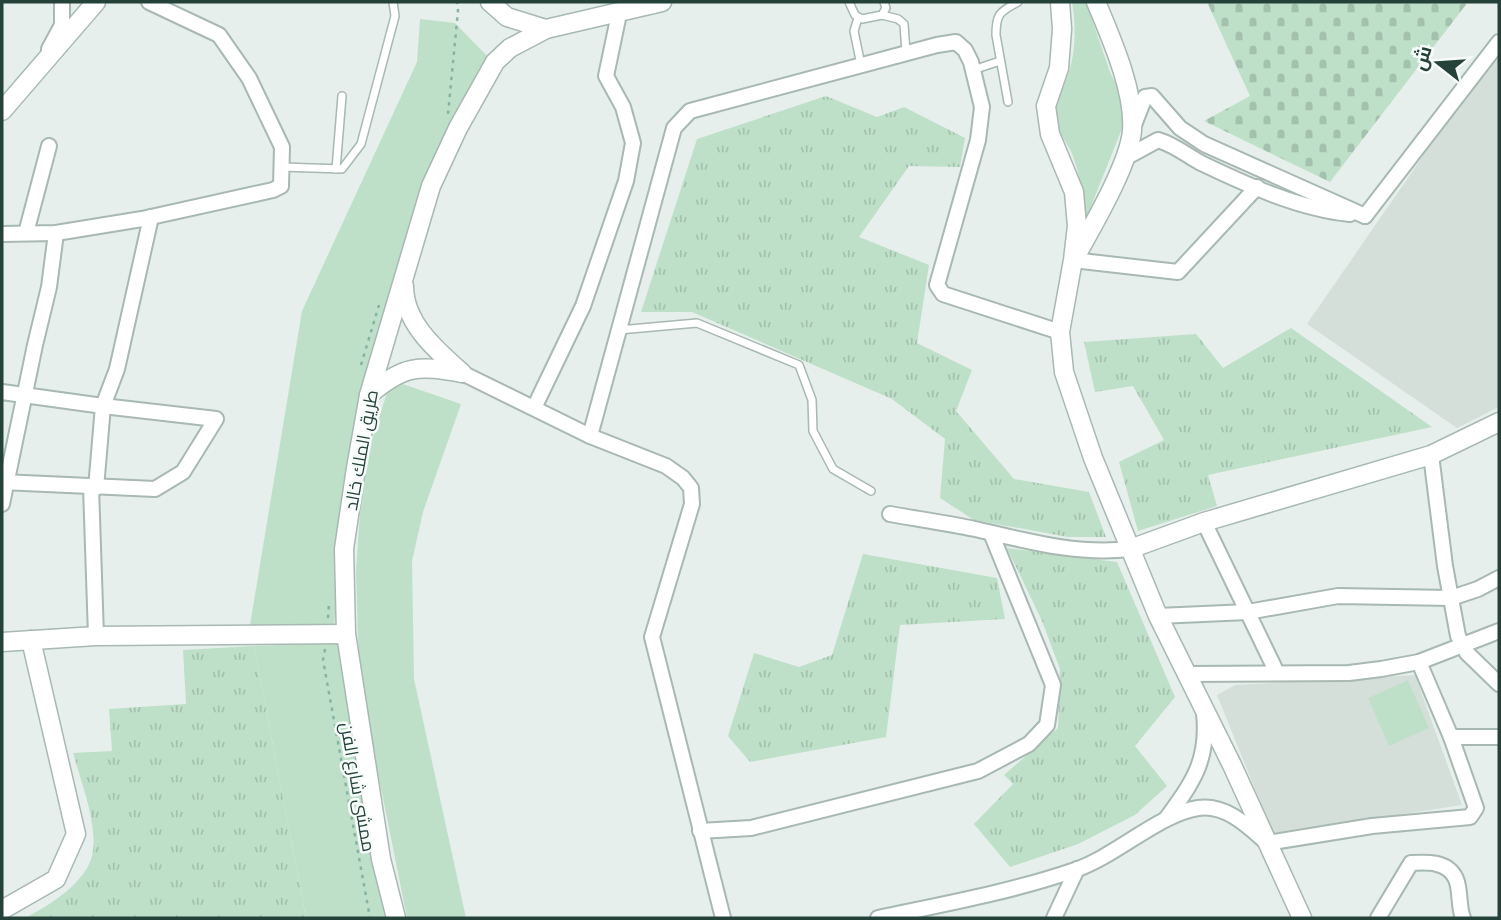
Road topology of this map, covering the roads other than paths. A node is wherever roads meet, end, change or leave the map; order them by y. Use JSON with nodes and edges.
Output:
{"nodes":[{"id":1,"x":62,"y":2,"type":"edge"},
{"id":2,"x":96,"y":2,"type":"edge"},
{"id":3,"x":150,"y":2,"type":"edge"},
{"id":4,"x":393,"y":2,"type":"edge"},
{"id":5,"x":490,"y":2,"type":"edge"},
{"id":6,"x":662,"y":2,"type":"edge"},
{"id":7,"x":849,"y":2,"type":"edge"},
{"id":8,"x":884,"y":2,"type":"edge"},
{"id":9,"x":1018,"y":2,"type":"edge"},
{"id":10,"x":1060,"y":2,"type":"edge"},
{"id":11,"x":1096,"y":2,"type":"edge"},
{"id":12,"x":619,"y":14,"type":"junction"},
{"id":13,"x":882,"y":15,"type":"junction"},
{"id":14,"x":858,"y":18,"type":"junction"},
{"id":15,"x":546,"y":29,"type":"junction"},
{"id":16,"x":1499,"y":42,"type":"edge"},
{"id":17,"x":906,"y":54,"type":"junction"},
{"id":18,"x":1000,"y":61,"type":"junction"},
{"id":19,"x":42,"y":62,"type":"junction"},
{"id":20,"x":862,"y":65,"type":"junction"},
{"id":21,"x":973,"y":70,"type":"junction"},
{"id":22,"x":342,"y":96,"type":"dead end"},
{"id":23,"x":1008,"y":102,"type":"dead end"},
{"id":24,"x":2,"y":111,"type":"edge"},
{"id":25,"x":1132,"y":131,"type":"junction"},
{"id":26,"x":49,"y":146,"type":"dead end"},
{"id":27,"x":1125,"y":158,"type":"junction"},
{"id":28,"x":282,"y":167,"type":"junction"},
{"id":29,"x":336,"y":169,"type":"junction"},
{"id":30,"x":1257,"y":187,"type":"junction"},
{"id":31,"x":1365,"y":216,"type":"junction"},
{"id":32,"x":151,"y":217,"type":"junction"},
{"id":33,"x":26,"y":233,"type":"junction"},
{"id":34,"x":56,"y":233,"type":"junction"},
{"id":35,"x":2,"y":234,"type":"edge"},
{"id":36,"x":411,"y":253,"type":"junction"},
{"id":37,"x":1073,"y":260,"type":"junction"},
{"id":38,"x":618,"y":330,"type":"junction"},
{"id":39,"x":1060,"y":332,"type":"junction"},
{"id":40,"x":462,"y":373,"type":"junction"},
{"id":41,"x":2,"y":391,"type":"edge"},
{"id":42,"x":369,"y":395,"type":"junction"},
{"id":43,"x":25,"y":396,"type":"junction"},
{"id":44,"x":103,"y":406,"type":"junction"},
{"id":45,"x":534,"y":408,"type":"junction"},
{"id":46,"x":1499,"y":422,"type":"edge"},
{"id":47,"x":590,"y":436,"type":"junction"},
{"id":48,"x":1431,"y":455,"type":"junction"},
{"id":49,"x":3,"y":483,"type":"edge"},
{"id":50,"x":93,"y":488,"type":"junction"},
{"id":51,"x":871,"y":491,"type":"dead end"},
{"id":52,"x":2,"y":504,"type":"edge"},
{"id":53,"x":890,"y":514,"type":"dead end"},
{"id":54,"x":1204,"y":522,"type":"junction"},
{"id":55,"x":990,"y":533,"type":"junction"},
{"id":56,"x":1130,"y":549,"type":"junction"},
{"id":57,"x":1499,"y":578,"type":"edge"},
{"id":58,"x":1451,"y":598,"type":"junction"},
{"id":59,"x":1248,"y":612,"type":"junction"},
{"id":60,"x":1158,"y":616,"type":"junction"},
{"id":61,"x":1499,"y":631,"type":"edge"},
{"id":62,"x":346,"y":634,"type":"junction"},
{"id":63,"x":96,"y":636,"type":"junction"},
{"id":64,"x":31,"y":640,"type":"junction"},
{"id":65,"x":2,"y":642,"type":"edge"},
{"id":66,"x":1462,"y":644,"type":"junction"},
{"id":67,"x":1419,"y":662,"type":"junction"},
{"id":68,"x":1277,"y":673,"type":"junction"},
{"id":69,"x":1188,"y":674,"type":"junction"},
{"id":70,"x":1499,"y":684,"type":"edge"},
{"id":71,"x":1203,"y":709,"type":"junction"},
{"id":72,"x":1451,"y":737,"type":"junction"},
{"id":73,"x":1499,"y":737,"type":"edge"},
{"id":74,"x":1166,"y":819,"type":"junction"},
{"id":75,"x":700,"y":831,"type":"junction"},
{"id":76,"x":1267,"y":843,"type":"junction"},
{"id":77,"x":1077,"y":869,"type":"junction"},
{"id":78,"x":2,"y":910,"type":"edge"},
{"id":79,"x":396,"y":918,"type":"edge"},
{"id":80,"x":723,"y":918,"type":"edge"},
{"id":81,"x":878,"y":918,"type":"edge"},
{"id":82,"x":1054,"y":918,"type":"edge"},
{"id":83,"x":1302,"y":918,"type":"edge"},
{"id":84,"x":1378,"y":918,"type":"edge"},
{"id":85,"x":1463,"y":918,"type":"edge"}],
"edges":[{"from":1,"to":19,"type":"street"},
{"from":2,"to":19,"type":"street"},
{"from":3,"to":28,"type":"street"},
{"from":4,"to":29,"type":"lane"},
{"from":5,"to":15,"type":"street"},
{"from":6,"to":12,"type":"street"},
{"from":7,"to":14,"type":"lane"},
{"from":8,"to":13,"type":"lane"},
{"from":9,"to":18,"type":"lane"},
{"from":10,"to":37,"type":"street"},
{"from":11,"to":25,"type":"street"},
{"from":12,"to":15,"type":"street"},
{"from":12,"to":45,"type":"street"},
{"from":13,"to":14,"type":"lane"},
{"from":13,"to":17,"type":"lane"},
{"from":14,"to":20,"type":"lane"},
{"from":15,"to":36,"type":"street","name":"طريق الملك خالد"},
{"from":16,"to":31,"type":"street"},
{"from":17,"to":20,"type":"street"},
{"from":17,"to":21,"type":"street"},
{"from":18,"to":21,"type":"lane"},
{"from":18,"to":23,"type":"lane"},
{"from":19,"to":24,"type":"street"},
{"from":20,"to":38,"type":"street"},
{"from":21,"to":39,"type":"street"},
{"from":22,"to":29,"type":"lane"},
{"from":25,"to":27,"type":"street"},
{"from":25,"to":31,"type":"street"},
{"from":26,"to":33,"type":"street"},
{"from":27,"to":30,"type":"street"},
{"from":27,"to":37,"type":"street"},
{"from":28,"to":29,"type":"lane"},
{"from":28,"to":32,"type":"street"},
{"from":30,"to":31,"type":"street"},
{"from":30,"to":37,"type":"street"},
{"from":32,"to":34,"type":"street"},
{"from":32,"to":44,"type":"street"},
{"from":33,"to":34,"type":"street"},
{"from":33,"to":35,"type":"street"},
{"from":34,"to":43,"type":"street"},
{"from":36,"to":40,"type":"street"},
{"from":36,"to":42,"type":"street","name":"طريق الملك خالد"},
{"from":37,"to":39,"type":"street"},
{"from":38,"to":47,"type":"street"},
{"from":38,"to":51,"type":"lane"},
{"from":39,"to":56,"type":"street"},
{"from":40,"to":42,"type":"street"},
{"from":40,"to":45,"type":"street"},
{"from":41,"to":43,"type":"street"},
{"from":42,"to":62,"type":"street","name":"طريق الملك خالد"},
{"from":43,"to":44,"type":"street"},
{"from":43,"to":49,"type":"street"},
{"from":44,"to":50,"type":"street"},
{"from":44,"to":50,"type":"street"},
{"from":45,"to":47,"type":"street"},
{"from":46,"to":48,"type":"street"},
{"from":47,"to":75,"type":"street"},
{"from":48,"to":54,"type":"street"},
{"from":48,"to":58,"type":"street"},
{"from":49,"to":50,"type":"street"},
{"from":49,"to":52,"type":"street"},
{"from":50,"to":63,"type":"street"},
{"from":53,"to":55,"type":"street"},
{"from":54,"to":56,"type":"street"},
{"from":54,"to":59,"type":"street"},
{"from":55,"to":56,"type":"street"},
{"from":55,"to":75,"type":"street"},
{"from":56,"to":60,"type":"street"},
{"from":57,"to":58,"type":"street"},
{"from":58,"to":59,"type":"street"},
{"from":58,"to":66,"type":"street"},
{"from":59,"to":60,"type":"street"},
{"from":59,"to":68,"type":"street"},
{"from":60,"to":69,"type":"street"},
{"from":61,"to":66,"type":"street"},
{"from":62,"to":63,"type":"street"},
{"from":62,"to":79,"type":"street","name":"طريق الملك خالد"},
{"from":63,"to":64,"type":"street"},
{"from":64,"to":65,"type":"street"},
{"from":64,"to":78,"type":"street"},
{"from":66,"to":67,"type":"street"},
{"from":66,"to":70,"type":"street"},
{"from":67,"to":68,"type":"street"},
{"from":67,"to":72,"type":"street"},
{"from":68,"to":69,"type":"street"},
{"from":69,"to":71,"type":"street"},
{"from":71,"to":74,"type":"street"},
{"from":71,"to":76,"type":"street"},
{"from":72,"to":73,"type":"street"},
{"from":72,"to":76,"type":"street"},
{"from":74,"to":76,"type":"street"},
{"from":74,"to":77,"type":"street"},
{"from":75,"to":80,"type":"street"},
{"from":76,"to":83,"type":"street"},
{"from":77,"to":81,"type":"street"},
{"from":77,"to":82,"type":"street"},
{"from":84,"to":85,"type":"street"}]}
